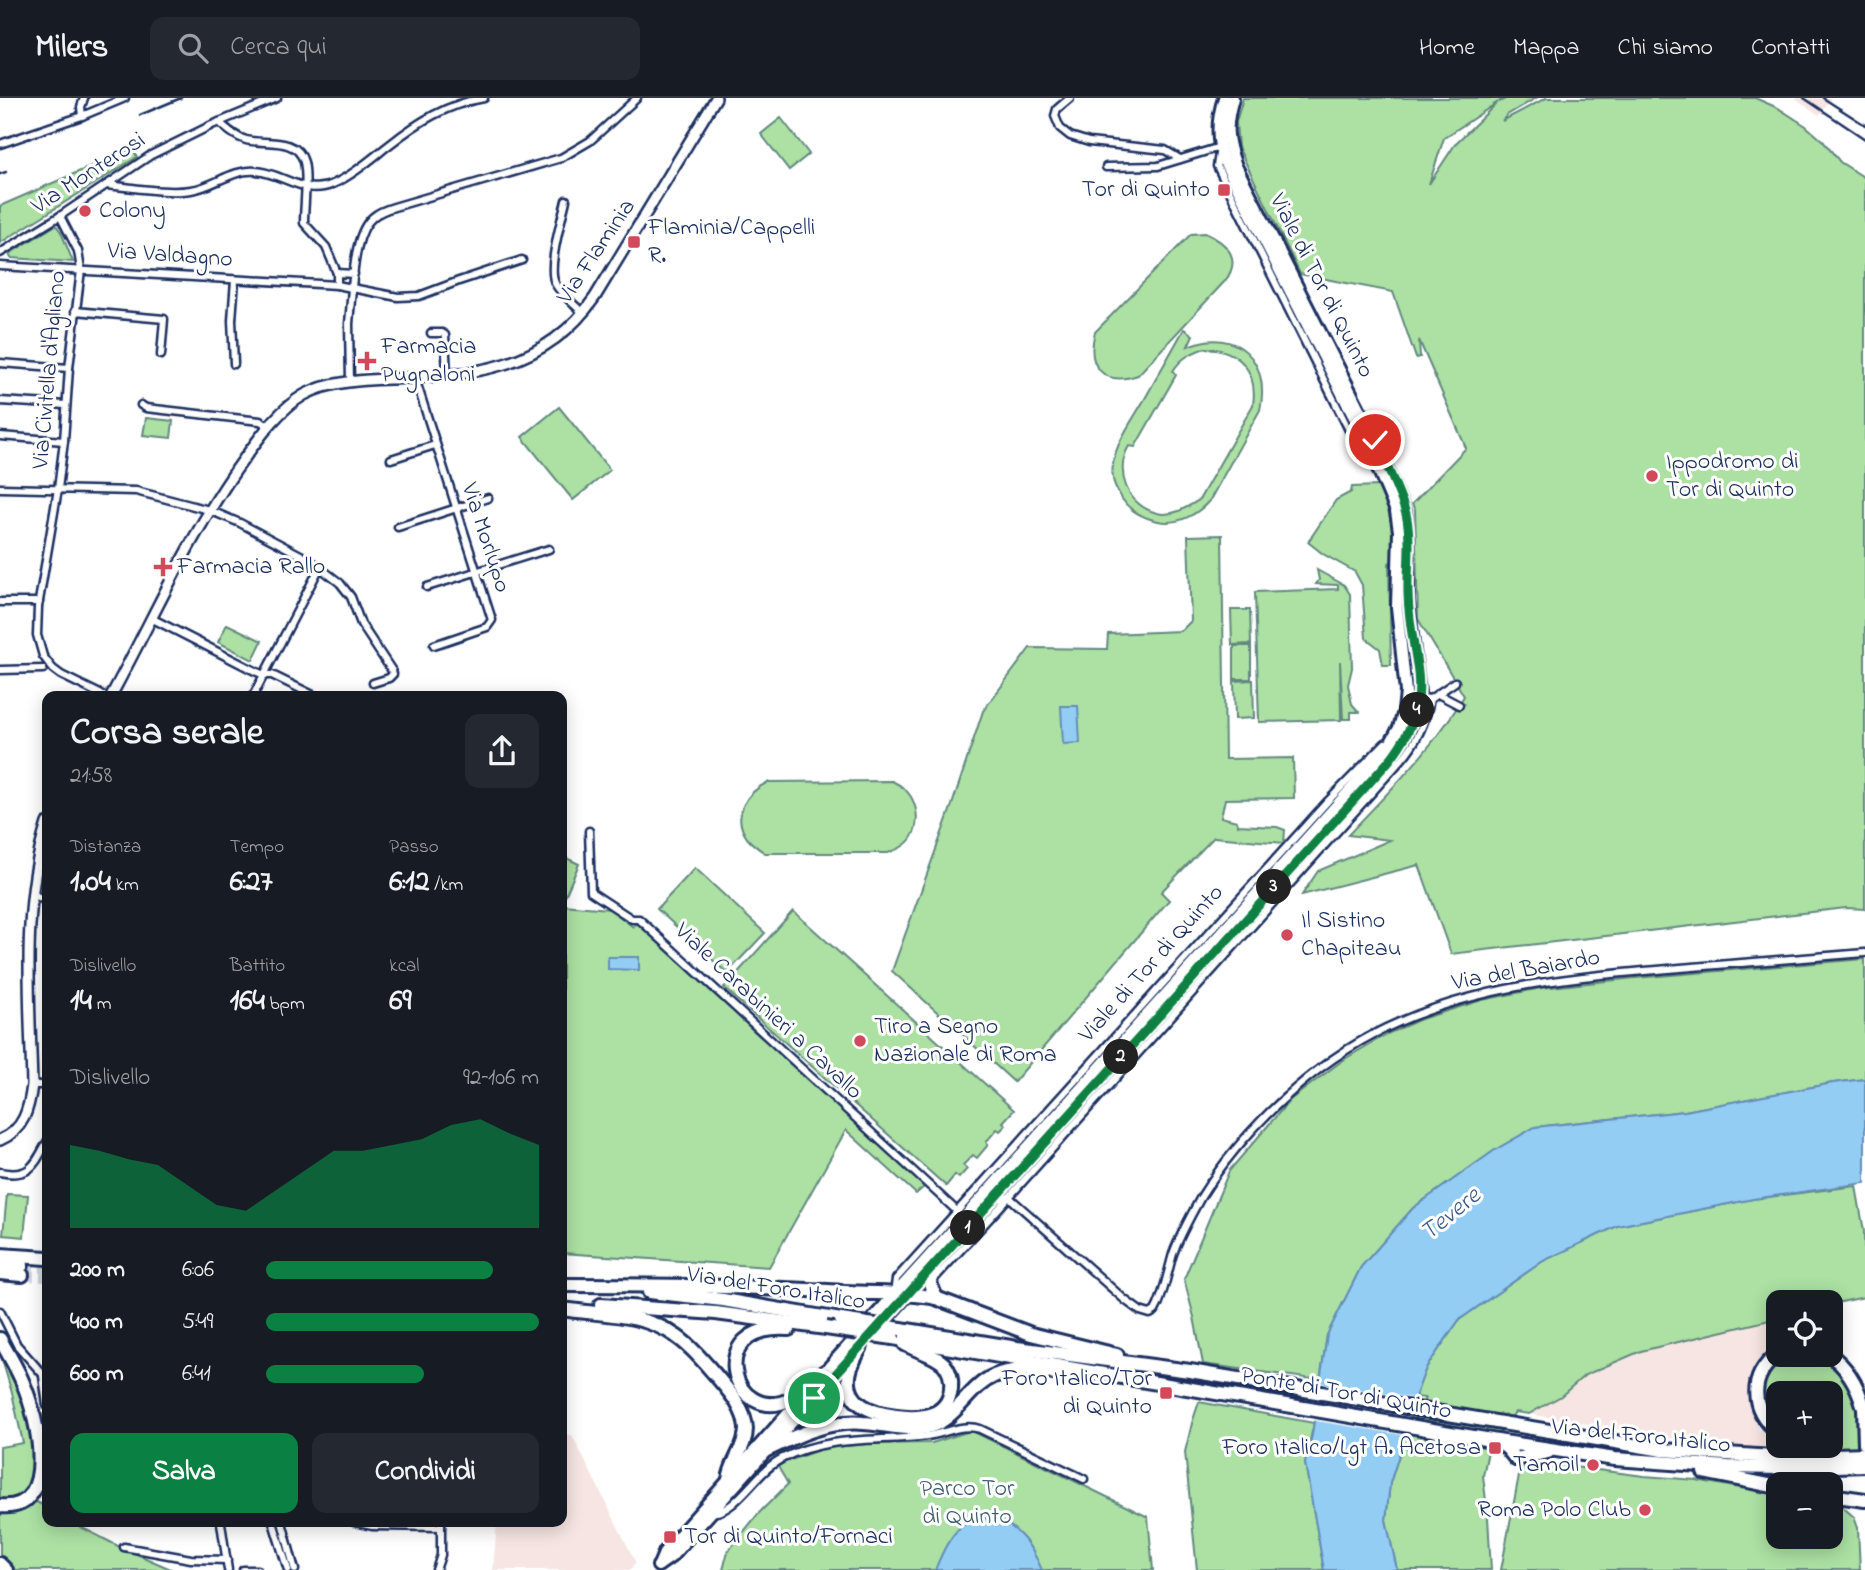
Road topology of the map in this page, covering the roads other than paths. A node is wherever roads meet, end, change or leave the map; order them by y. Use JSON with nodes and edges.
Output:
{"nodes":[{"id":1,"x":84,"y":98,"type":"edge"},
{"id":2,"x":125,"y":98,"type":"edge"},
{"id":3,"x":277,"y":98,"type":"edge"},
{"id":4,"x":484,"y":98,"type":"edge"},
{"id":5,"x":637,"y":98,"type":"edge"},
{"id":6,"x":716,"y":98,"type":"edge"},
{"id":7,"x":1070,"y":98,"type":"edge"},
{"id":8,"x":1224,"y":98,"type":"edge"},
{"id":9,"x":1233,"y":98,"type":"edge"},
{"id":10,"x":82,"y":116,"type":"junction"},
{"id":11,"x":219,"y":122,"type":"junction"},
{"id":12,"x":0,"y":144,"type":"edge"},
{"id":13,"x":1220,"y":147,"type":"junction"},
{"id":14,"x":1180,"y":159,"type":"junction"},
{"id":15,"x":1106,"y":167,"type":"dead end"},
{"id":16,"x":106,"y":185,"type":"junction"},
{"id":17,"x":305,"y":187,"type":"junction"},
{"id":18,"x":566,"y":200,"type":"dead end"},
{"id":19,"x":60,"y":216,"type":"junction"},
{"id":20,"x":0,"y":253,"type":"edge"},
{"id":21,"x":522,"y":260,"type":"dead end"},
{"id":22,"x":0,"y":266,"type":"edge"},
{"id":23,"x":81,"y":270,"type":"junction"},
{"id":24,"x":337,"y":273,"type":"junction"},
{"id":25,"x":354,"y":274,"type":"junction"},
{"id":26,"x":235,"y":280,"type":"junction"},
{"id":27,"x":337,"y":285,"type":"junction"},
{"id":28,"x":352,"y":288,"type":"junction"},
{"id":29,"x":75,"y":311,"type":"junction"},
{"id":30,"x":583,"y":313,"type":"junction"},
{"id":31,"x":431,"y":333,"type":"dead end"},
{"id":32,"x":162,"y":355,"type":"dead end"},
{"id":33,"x":0,"y":363,"type":"edge"},
{"id":34,"x":234,"y":364,"type":"dead end"},
{"id":35,"x":69,"y":368,"type":"junction"},
{"id":36,"x":447,"y":375,"type":"junction"},
{"id":37,"x":415,"y":377,"type":"junction"},
{"id":38,"x":349,"y":382,"type":"junction"},
{"id":39,"x":0,"y":401,"type":"edge"},
{"id":40,"x":66,"y":405,"type":"junction"},
{"id":41,"x":141,"y":405,"type":"dead end"},
{"id":42,"x":270,"y":426,"type":"junction"},
{"id":43,"x":0,"y":436,"type":"edge"},
{"id":44,"x":64,"y":441,"type":"junction"},
{"id":45,"x":435,"y":445,"type":"junction"},
{"id":46,"x":1377,"y":456,"type":"junction"},
{"id":47,"x":391,"y":459,"type":"dead end"},
{"id":48,"x":0,"y":488,"type":"edge"},
{"id":49,"x":58,"y":489,"type":"junction"},
{"id":50,"x":488,"y":498,"type":"dead end"},
{"id":51,"x":455,"y":508,"type":"junction"},
{"id":52,"x":209,"y":510,"type":"junction"},
{"id":53,"x":398,"y":527,"type":"dead end"},
{"id":54,"x":550,"y":549,"type":"dead end"},
{"id":55,"x":320,"y":567,"type":"junction"},
{"id":56,"x":476,"y":572,"type":"junction"},
{"id":57,"x":427,"y":587,"type":"dead end"},
{"id":58,"x":0,"y":602,"type":"edge"},
{"id":59,"x":39,"y":602,"type":"junction"},
{"id":60,"x":151,"y":618,"type":"junction"},
{"id":61,"x":434,"y":645,"type":"dead end"},
{"id":62,"x":43,"y":669,"type":"dead end"},
{"id":63,"x":0,"y":670,"type":"edge"},
{"id":64,"x":264,"y":675,"type":"junction"},
{"id":65,"x":1455,"y":682,"type":"dead end"},
{"id":66,"x":373,"y":683,"type":"dead end"},
{"id":67,"x":94,"y":691,"type":"edge"},
{"id":68,"x":114,"y":691,"type":"edge"},
{"id":69,"x":256,"y":691,"type":"edge"},
{"id":70,"x":305,"y":691,"type":"edge"},
{"id":71,"x":1438,"y":694,"type":"junction"},
{"id":72,"x":1406,"y":695,"type":"junction"},
{"id":73,"x":1424,"y":698,"type":"junction"},
{"id":74,"x":1460,"y":705,"type":"dead end"},
{"id":75,"x":1397,"y":732,"type":"junction"},
{"id":76,"x":589,"y":831,"type":"dead end"},
{"id":77,"x":42,"y":842,"type":"edge"},
{"id":78,"x":1305,"y":853,"type":"junction"},
{"id":79,"x":1317,"y":855,"type":"junction"},
{"id":80,"x":32,"y":893,"type":"junction"},
{"id":81,"x":42,"y":899,"type":"edge"},
{"id":82,"x":1244,"y":928,"type":"junction"},
{"id":83,"x":1211,"y":930,"type":"junction"},
{"id":84,"x":1212,"y":942,"type":"junction"},
{"id":85,"x":1865,"y":953,"type":"edge"},
{"id":86,"x":1098,"y":1056,"type":"junction"},
{"id":87,"x":1110,"y":1056,"type":"junction"},
{"id":88,"x":32,"y":1085,"type":"junction"},
{"id":89,"x":42,"y":1085,"type":"edge"},
{"id":90,"x":1061,"y":1131,"type":"junction"},
{"id":91,"x":0,"y":1140,"type":"edge"},
{"id":92,"x":42,"y":1150,"type":"edge"},
{"id":93,"x":0,"y":1172,"type":"edge"},
{"id":94,"x":975,"y":1192,"type":"junction"},
{"id":95,"x":1009,"y":1197,"type":"junction"},
{"id":96,"x":993,"y":1199,"type":"junction"},
{"id":97,"x":975,"y":1206,"type":"junction"},
{"id":98,"x":958,"y":1212,"type":"junction"},
{"id":99,"x":0,"y":1255,"type":"edge"},
{"id":100,"x":42,"y":1258,"type":"edge"},
{"id":101,"x":949,"y":1261,"type":"junction"},
{"id":102,"x":0,"y":1264,"type":"edge"},
{"id":103,"x":933,"y":1268,"type":"junction"},
{"id":104,"x":0,"y":1273,"type":"edge"},
{"id":105,"x":930,"y":1283,"type":"junction"},
{"id":106,"x":567,"y":1285,"type":"edge"},
{"id":107,"x":567,"y":1285,"type":"edge"},
{"id":108,"x":894,"y":1294,"type":"junction"},
{"id":109,"x":909,"y":1294,"type":"junction"},
{"id":110,"x":936,"y":1298,"type":"junction"},
{"id":111,"x":567,"y":1303,"type":"edge"},
{"id":112,"x":567,"y":1310,"type":"edge"},
{"id":113,"x":0,"y":1311,"type":"edge"},
{"id":114,"x":756,"y":1312,"type":"junction"},
{"id":115,"x":823,"y":1327,"type":"junction"},
{"id":116,"x":897,"y":1335,"type":"junction"},
{"id":117,"x":0,"y":1339,"type":"edge"},
{"id":118,"x":861,"y":1346,"type":"junction"},
{"id":119,"x":1766,"y":1365,"type":"edge"},
{"id":120,"x":1154,"y":1366,"type":"junction"},
{"id":121,"x":1843,"y":1367,"type":"edge"},
{"id":122,"x":825,"y":1371,"type":"junction"},
{"id":123,"x":1190,"y":1371,"type":"joint"},
{"id":124,"x":42,"y":1374,"type":"edge"},
{"id":125,"x":1154,"y":1383,"type":"junction"},
{"id":126,"x":1187,"y":1388,"type":"joint"},
{"id":127,"x":1864,"y":1402,"type":"edge"},
{"id":128,"x":1766,"y":1420,"type":"edge"},
{"id":129,"x":1500,"y":1422,"type":"joint"},
{"id":130,"x":1569,"y":1434,"type":"junction"},
{"id":131,"x":1497,"y":1441,"type":"joint"},
{"id":132,"x":1864,"y":1444,"type":"edge"},
{"id":133,"x":767,"y":1450,"type":"junction"},
{"id":134,"x":1561,"y":1451,"type":"junction"},
{"id":135,"x":1860,"y":1454,"type":"edge"},
{"id":136,"x":1670,"y":1464,"type":"junction"},
{"id":137,"x":1865,"y":1465,"type":"edge"},
{"id":138,"x":1084,"y":1479,"type":"dead end"},
{"id":139,"x":1766,"y":1485,"type":"edge"},
{"id":140,"x":729,"y":1486,"type":"junction"},
{"id":141,"x":744,"y":1493,"type":"junction"},
{"id":142,"x":1843,"y":1497,"type":"edge"},
{"id":143,"x":1865,"y":1500,"type":"edge"},
{"id":144,"x":0,"y":1506,"type":"edge"},
{"id":145,"x":712,"y":1512,"type":"junction"},
{"id":146,"x":222,"y":1527,"type":"edge"},
{"id":147,"x":275,"y":1527,"type":"edge"},
{"id":148,"x":283,"y":1527,"type":"edge"},
{"id":149,"x":441,"y":1527,"type":"edge"},
{"id":150,"x":124,"y":1547,"type":"dead end"},
{"id":151,"x":227,"y":1560,"type":"junction"},
{"id":152,"x":0,"y":1563,"type":"edge"},
{"id":153,"x":659,"y":1568,"type":"edge"},
{"id":154,"x":7,"y":1570,"type":"edge"},
{"id":155,"x":228,"y":1570,"type":"edge"},
{"id":156,"x":243,"y":1570,"type":"edge"},
{"id":157,"x":257,"y":1570,"type":"edge"},
{"id":158,"x":288,"y":1570,"type":"edge"},
{"id":159,"x":295,"y":1570,"type":"edge"},
{"id":160,"x":436,"y":1570,"type":"edge"}],
"edges":[{"from":1,"to":10,"type":"street"},
{"from":2,"to":10,"type":"street"},
{"from":3,"to":11,"type":"street","name":"Via Monterosi"},
{"from":4,"to":17,"type":"street"},
{"from":5,"to":25,"type":"street"},
{"from":6,"to":30,"type":"street","name":"Via Flaminia"},
{"from":7,"to":14,"type":"street"},
{"from":8,"to":13,"type":"main road","name":"Viale di Tor di Quinto"},
{"from":9,"to":46,"type":"main road","name":"Viale di Tor di Quinto"},
{"from":10,"to":12,"type":"street"},
{"from":11,"to":16,"type":"street","name":"Via Monterosi"},
{"from":11,"to":17,"type":"street"},
{"from":13,"to":14,"type":"street"},
{"from":13,"to":46,"type":"main road","name":"Viale di Tor di Quinto"},
{"from":14,"to":15,"type":"street"},
{"from":16,"to":17,"type":"street"},
{"from":16,"to":19,"type":"street","name":"Via Monterosi"},
{"from":17,"to":24,"type":"street"},
{"from":18,"to":30,"type":"street"},
{"from":19,"to":20,"type":"street","name":"Via Monterosi"},
{"from":19,"to":23,"type":"street","name":"Via Civitella d'Agliano"},
{"from":21,"to":28,"type":"street","name":"Via Valdagno"},
{"from":22,"to":23,"type":"street","name":"Via Valdagno"},
{"from":23,"to":26,"type":"street","name":"Via Valdagno"},
{"from":23,"to":29,"type":"street","name":"Via Civitella d'Agliano"},
{"from":24,"to":25,"type":"street"},
{"from":24,"to":27,"type":"street"},
{"from":25,"to":28,"type":"street"},
{"from":26,"to":27,"type":"street","name":"Via Valdagno"},
{"from":26,"to":34,"type":"street"},
{"from":27,"to":28,"type":"street","name":"Via Valdagno"},
{"from":28,"to":38,"type":"street"},
{"from":29,"to":32,"type":"street"},
{"from":29,"to":35,"type":"street","name":"Via Civitella d'Agliano"},
{"from":30,"to":36,"type":"street","name":"Via Flaminia"},
{"from":31,"to":36,"type":"street"},
{"from":33,"to":35,"type":"street"},
{"from":35,"to":40,"type":"street","name":"Via Civitella d'Agliano"},
{"from":36,"to":37,"type":"street","name":"Via Flaminia"},
{"from":37,"to":38,"type":"street","name":"Via Flaminia"},
{"from":37,"to":45,"type":"street","name":"Via Morlupo"},
{"from":38,"to":42,"type":"street","name":"Via Flaminia"},
{"from":39,"to":40,"type":"street"},
{"from":40,"to":44,"type":"street","name":"Via Civitella d'Agliano"},
{"from":41,"to":42,"type":"street"},
{"from":42,"to":52,"type":"street","name":"Via Flaminia"},
{"from":43,"to":44,"type":"street"},
{"from":44,"to":49,"type":"street","name":"Via Civitella d'Agliano"},
{"from":45,"to":47,"type":"street"},
{"from":45,"to":51,"type":"street","name":"Via Morlupo"},
{"from":46,"to":72,"type":"main road","name":"Viale di Tor di Quinto"},
{"from":46,"to":73,"type":"main road","name":"Viale di Tor di Quinto"},
{"from":48,"to":49,"type":"street"},
{"from":49,"to":52,"type":"street"},
{"from":49,"to":59,"type":"street","name":"Via Civitella d'Agliano"},
{"from":50,"to":51,"type":"street"},
{"from":51,"to":53,"type":"street"},
{"from":51,"to":56,"type":"street","name":"Via Morlupo"},
{"from":52,"to":55,"type":"street"},
{"from":52,"to":60,"type":"street","name":"Via Flaminia"},
{"from":54,"to":56,"type":"street"},
{"from":55,"to":64,"type":"street"},
{"from":55,"to":66,"type":"street"},
{"from":56,"to":57,"type":"street"},
{"from":56,"to":61,"type":"street","name":"Via Morlupo"},
{"from":58,"to":59,"type":"street"},
{"from":59,"to":67,"type":"street","name":"Via Civitella d'Agliano"},
{"from":60,"to":64,"type":"street"},
{"from":60,"to":68,"type":"street","name":"Via Flaminia"},
{"from":62,"to":63,"type":"street"},
{"from":64,"to":69,"type":"street"},
{"from":64,"to":70,"type":"street"},
{"from":65,"to":71,"type":"street"},
{"from":71,"to":73,"type":"street"},
{"from":71,"to":74,"type":"street"},
{"from":72,"to":73,"type":"street"},
{"from":72,"to":75,"type":"main road","name":"Viale di Tor di Quinto"},
{"from":73,"to":78,"type":"main road","name":"Viale di Tor di Quinto"},
{"from":73,"to":79,"type":"street","name":"Viale di Tor di Quinto"},
{"from":75,"to":83,"type":"street","name":"Viale di Tor di Quinto"},
{"from":75,"to":84,"type":"main road","name":"Viale di Tor di Quinto"},
{"from":76,"to":98,"type":"street","name":"Viale Carabinieri a Cavallo"},
{"from":77,"to":80,"type":"street"},
{"from":78,"to":79,"type":"street"},
{"from":78,"to":82,"type":"main road","name":"Viale di Tor di Quinto"},
{"from":79,"to":82,"type":"street","name":"Viale di Tor di Quinto"},
{"from":80,"to":81,"type":"street"},
{"from":80,"to":88,"type":"street"},
{"from":82,"to":90,"type":"main road","name":"Viale di Tor di Quinto"},
{"from":83,"to":84,"type":"street"},
{"from":83,"to":86,"type":"street","name":"Viale di Tor di Quinto"},
{"from":84,"to":87,"type":"main road","name":"Viale di Tor di Quinto"},
{"from":85,"to":95,"type":"street","name":"Via del Baiardo"},
{"from":86,"to":87,"type":"street"},
{"from":86,"to":94,"type":"street","name":"Viale di Tor di Quinto"},
{"from":87,"to":97,"type":"main road","name":"Viale di Tor di Quinto"},
{"from":88,"to":89,"type":"street"},
{"from":88,"to":91,"type":"street"},
{"from":90,"to":95,"type":"street","name":"Viale di Tor di Quinto"},
{"from":90,"to":96,"type":"main road","name":"Viale di Tor di Quinto"},
{"from":92,"to":93,"type":"street"},
{"from":94,"to":97,"type":"street"},
{"from":94,"to":98,"type":"street","name":"Viale di Tor di Quinto"},
{"from":95,"to":96,"type":"street"},
{"from":95,"to":101,"type":"street","name":"Viale di Tor di Quinto"},
{"from":96,"to":103,"type":"main road","name":"Viale di Tor di Quinto"},
{"from":97,"to":108,"type":"main road","name":"Viale di Tor di Quinto"},
{"from":98,"to":108,"type":"street","name":"Viale di Tor di Quinto"},
{"from":99,"to":100,"type":"highway"},
{"from":101,"to":103,"type":"street"},
{"from":101,"to":105,"type":"street","name":"Viale di Tor di Quinto"},
{"from":102,"to":104,"type":"highway"},
{"from":103,"to":105,"type":"highway"},
{"from":103,"to":109,"type":"main road","name":"Viale di Tor di Quinto"},
{"from":105,"to":110,"type":"highway"},
{"from":106,"to":108,"type":"highway"},
{"from":107,"to":114,"type":"highway","name":"Via del Foro Italico"},
{"from":108,"to":109,"type":"highway"},
{"from":108,"to":122,"type":"main road","name":"Viale di Tor di Quinto"},
{"from":109,"to":110,"type":"highway"},
{"from":109,"to":118,"type":"main road","name":"Viale di Tor di Quinto"},
{"from":110,"to":120,"type":"highway"},
{"from":111,"to":114,"type":"highway","name":"Via del Foro Italico"},
{"from":112,"to":140,"type":"highway"},
{"from":113,"to":124,"type":"street"},
{"from":114,"to":115,"type":"highway","name":"Via del Foro Italico"},
{"from":114,"to":116,"type":"highway","name":"Via del Foro Italico","bridge":true},
{"from":115,"to":116,"type":"highway","name":"Via del Foro Italico","bridge":true},
{"from":115,"to":122,"type":"highway"},
{"from":116,"to":118,"type":"highway"},
{"from":116,"to":120,"type":"highway","name":"Via del Foro Italico"},
{"from":116,"to":125,"type":"highway","name":"Via del Foro Italico"},
{"from":117,"to":144,"type":"highway"},
{"from":118,"to":133,"type":"main road","name":"Viale di Tor di Quinto"},
{"from":119,"to":128,"type":"highway"},
{"from":120,"to":123,"type":"highway","name":"Via del Foro Italico"},
{"from":121,"to":127,"type":"highway"},
{"from":122,"to":140,"type":"main road","name":"Viale di Tor di Quinto"},
{"from":123,"to":129,"type":"highway","name":"Ponte di Tor di Quinto"},
{"from":125,"to":126,"type":"highway","name":"Via del Foro Italico"},
{"from":125,"to":133,"type":"highway"},
{"from":126,"to":131,"type":"highway","name":"Ponte di Tor di Quinto"},
{"from":127,"to":132,"type":"main road"},
{"from":129,"to":130,"type":"highway","name":"Via del Foro Italico"},
{"from":130,"to":134,"type":"street"},
{"from":130,"to":135,"type":"highway","name":"Via del Foro Italico"},
{"from":131,"to":134,"type":"highway","name":"Via del Foro Italico"},
{"from":133,"to":140,"type":"main road","name":"Viale di Tor di Quinto"},
{"from":134,"to":136,"type":"highway","name":"Via del Foro Italico"},
{"from":136,"to":137,"type":"highway","name":"Via del Foro Italico"},
{"from":136,"to":139,"type":"highway"},
{"from":138,"to":141,"type":"street"},
{"from":140,"to":141,"type":"street"},
{"from":140,"to":145,"type":"main road","name":"Viale di Tor di Quinto"},
{"from":140,"to":153,"type":"main road","name":"Viale di Tor di Quinto"},
{"from":141,"to":145,"type":"street"},
{"from":142,"to":143,"type":"highway"},
{"from":145,"to":153,"type":"main road","name":"Viale di Tor di Quinto"},
{"from":146,"to":151,"type":"street"},
{"from":147,"to":158,"type":"street"},
{"from":148,"to":159,"type":"street"},
{"from":149,"to":160,"type":"street"},
{"from":150,"to":151,"type":"street"},
{"from":151,"to":155,"type":"street"},
{"from":152,"to":154,"type":"main road"},
{"from":156,"to":157,"type":"street"}]}
